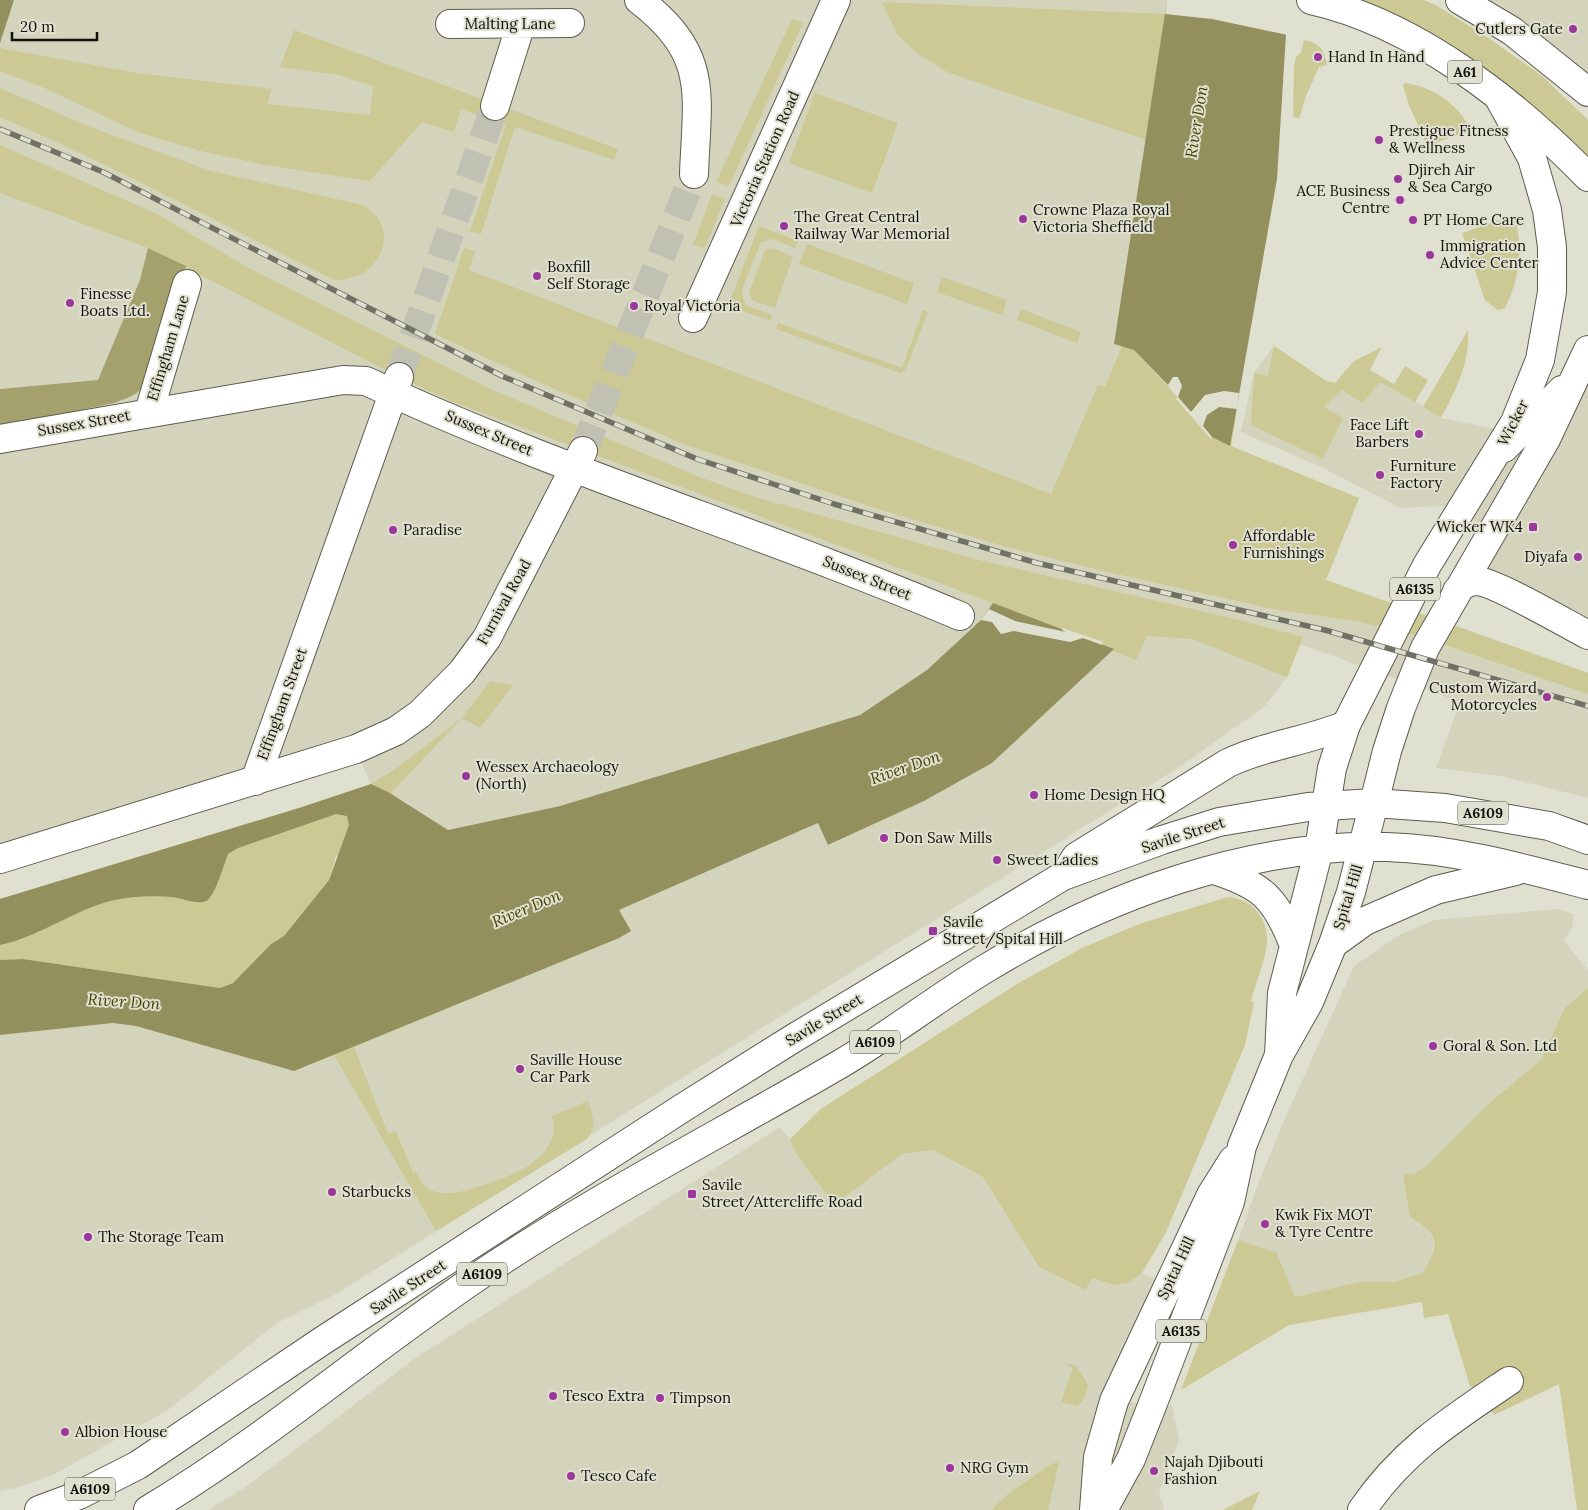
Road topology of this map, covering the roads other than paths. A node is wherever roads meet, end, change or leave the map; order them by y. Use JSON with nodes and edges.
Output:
{"nodes":[{"id":1,"x":639,"y":0,"type":"edge"},
{"id":2,"x":836,"y":0,"type":"edge"},
{"id":3,"x":1460,"y":0,"type":"edge"},
{"id":4,"x":1315,"y":1,"type":"edge"},
{"id":5,"x":450,"y":24,"type":"dead end"},
{"id":6,"x":521,"y":24,"type":"junction"},
{"id":7,"x":570,"y":24,"type":"dead end"},
{"id":8,"x":1562,"y":69,"type":"junction"},
{"id":9,"x":1588,"y":75,"type":"edge"},
{"id":10,"x":1588,"y":92,"type":"edge"},
{"id":11,"x":1498,"y":96,"type":"junction"},
{"id":12,"x":495,"y":106,"type":"tunnel mouth"},
{"id":13,"x":694,"y":174,"type":"tunnel mouth"},
{"id":14,"x":1588,"y":177,"type":"edge"},
{"id":15,"x":187,"y":284,"type":"dead end"},
{"id":16,"x":693,"y":318,"type":"dead end"},
{"id":17,"x":1588,"y":350,"type":"edge"},
{"id":18,"x":1580,"y":384,"type":"edge"},
{"id":19,"x":397,"y":385,"type":"junction"},
{"id":20,"x":149,"y":412,"type":"junction"},
{"id":21,"x":0,"y":438,"type":"edge"},
{"id":22,"x":1494,"y":459,"type":"junction"},
{"id":23,"x":579,"y":460,"type":"junction"},
{"id":24,"x":1457,"y":591,"type":"junction"},
{"id":25,"x":960,"y":616,"type":"dead end"},
{"id":26,"x":1588,"y":635,"type":"edge"},
{"id":27,"x":1346,"y":725,"type":"junction"},
{"id":28,"x":255,"y":781,"type":"junction"},
{"id":29,"x":1374,"y":803,"type":"junction"},
{"id":30,"x":1326,"y":806,"type":"junction"},
{"id":31,"x":1588,"y":840,"type":"edge"},
{"id":32,"x":1362,"y":847,"type":"junction"},
{"id":33,"x":1319,"y":849,"type":"junction"},
{"id":34,"x":0,"y":859,"type":"edge"},
{"id":35,"x":1525,"y":869,"type":"junction"},
{"id":36,"x":1214,"y":870,"type":"junction"},
{"id":37,"x":1063,"y":876,"type":"junction"},
{"id":38,"x":1588,"y":885,"type":"edge"},
{"id":39,"x":1293,"y":943,"type":"junction"},
{"id":40,"x":1333,"y":944,"type":"junction"},
{"id":41,"x":1279,"y":1055,"type":"junction"},
{"id":42,"x":1242,"y":1146,"type":"junction"},
{"id":43,"x":1509,"y":1381,"type":"dead end"},
{"id":44,"x":39,"y":1510,"type":"edge"},
{"id":45,"x":148,"y":1510,"type":"edge"},
{"id":46,"x":1094,"y":1510,"type":"edge"},
{"id":47,"x":1103,"y":1510,"type":"edge"},
{"id":48,"x":1362,"y":1510,"type":"edge"}],
"edges":[{"from":1,"to":13,"type":"main road"},
{"from":2,"to":16,"type":"main road","name":"Victoria Station Road"},
{"from":3,"to":8,"type":"main road"},
{"from":4,"to":11,"type":"main road","number":"A61"},
{"from":5,"to":6,"type":"main road","name":"Malting Lane"},
{"from":6,"to":7,"type":"main road","name":"Malting Lane"},
{"from":6,"to":12,"type":"main road"},
{"from":8,"to":9,"type":"main road"},
{"from":8,"to":10,"type":"main road"},
{"from":11,"to":14,"type":"main road","number":"A61"},
{"from":11,"to":22,"type":"main road","name":"Wicker"},
{"from":15,"to":20,"type":"main road","name":"Effingham Lane"},
{"from":17,"to":18,"type":"main road"},
{"from":18,"to":22,"type":"main road"},
{"from":18,"to":24,"type":"main road"},
{"from":19,"to":20,"type":"main road","name":"Sussex Street"},
{"from":19,"to":23,"type":"main road","name":"Sussex Street"},
{"from":19,"to":28,"type":"main road","name":"Effingham Street"},
{"from":20,"to":21,"type":"main road","name":"Sussex Street"},
{"from":22,"to":27,"type":"main road","name":"Wicker","number":"A6135"},
{"from":23,"to":25,"type":"main road","name":"Sussex Street"},
{"from":23,"to":28,"type":"main road","name":"Furnival Road"},
{"from":24,"to":26,"type":"main road"},
{"from":24,"to":29,"type":"main road","name":"Spital Hill"},
{"from":27,"to":30,"type":"main road","name":"Spital Hill","number":"A6135"},
{"from":27,"to":37,"type":"main road"},
{"from":28,"to":34,"type":"main road","name":"Effingham Street"},
{"from":29,"to":30,"type":"main road","name":"Savile Street","number":"A6109"},
{"from":29,"to":31,"type":"main road","name":"Savile Street","number":"A6109"},
{"from":29,"to":32,"type":"main road","name":"Spital Hill"},
{"from":30,"to":33,"type":"main road","name":"Spital Hill","number":"A6135"},
{"from":30,"to":37,"type":"main road","name":"Savile Street","number":"A6109"},
{"from":32,"to":33,"type":"main road","name":"Savile Street","number":"A6109"},
{"from":32,"to":35,"type":"main road","name":"Savile Street","number":"A6109"},
{"from":32,"to":40,"type":"main road","name":"Spital Hill"},
{"from":33,"to":36,"type":"main road","name":"Savile Street","number":"A6109"},
{"from":33,"to":39,"type":"main road","name":"Spital Hill","number":"A6135"},
{"from":35,"to":38,"type":"main road","name":"Savile Street","number":"A6109"},
{"from":35,"to":40,"type":"main road","number":"A6109"},
{"from":36,"to":39,"type":"main road"},
{"from":36,"to":45,"type":"main road","name":"Savile Street","number":"A6109"},
{"from":37,"to":44,"type":"main road","name":"Savile Street","number":"A6109"},
{"from":39,"to":41,"type":"main road","name":"Spital Hill","number":"A6135"},
{"from":40,"to":41,"type":"main road","name":"Spital Hill","number":"A6135"},
{"from":41,"to":42,"type":"main road","name":"Spital Hill","number":"A6135"},
{"from":42,"to":46,"type":"main road","name":"Spital Hill","number":"A6135"},
{"from":42,"to":47,"type":"main road","name":"Spital Hill","number":"A6135"},
{"from":43,"to":48,"type":"main road"}]}
